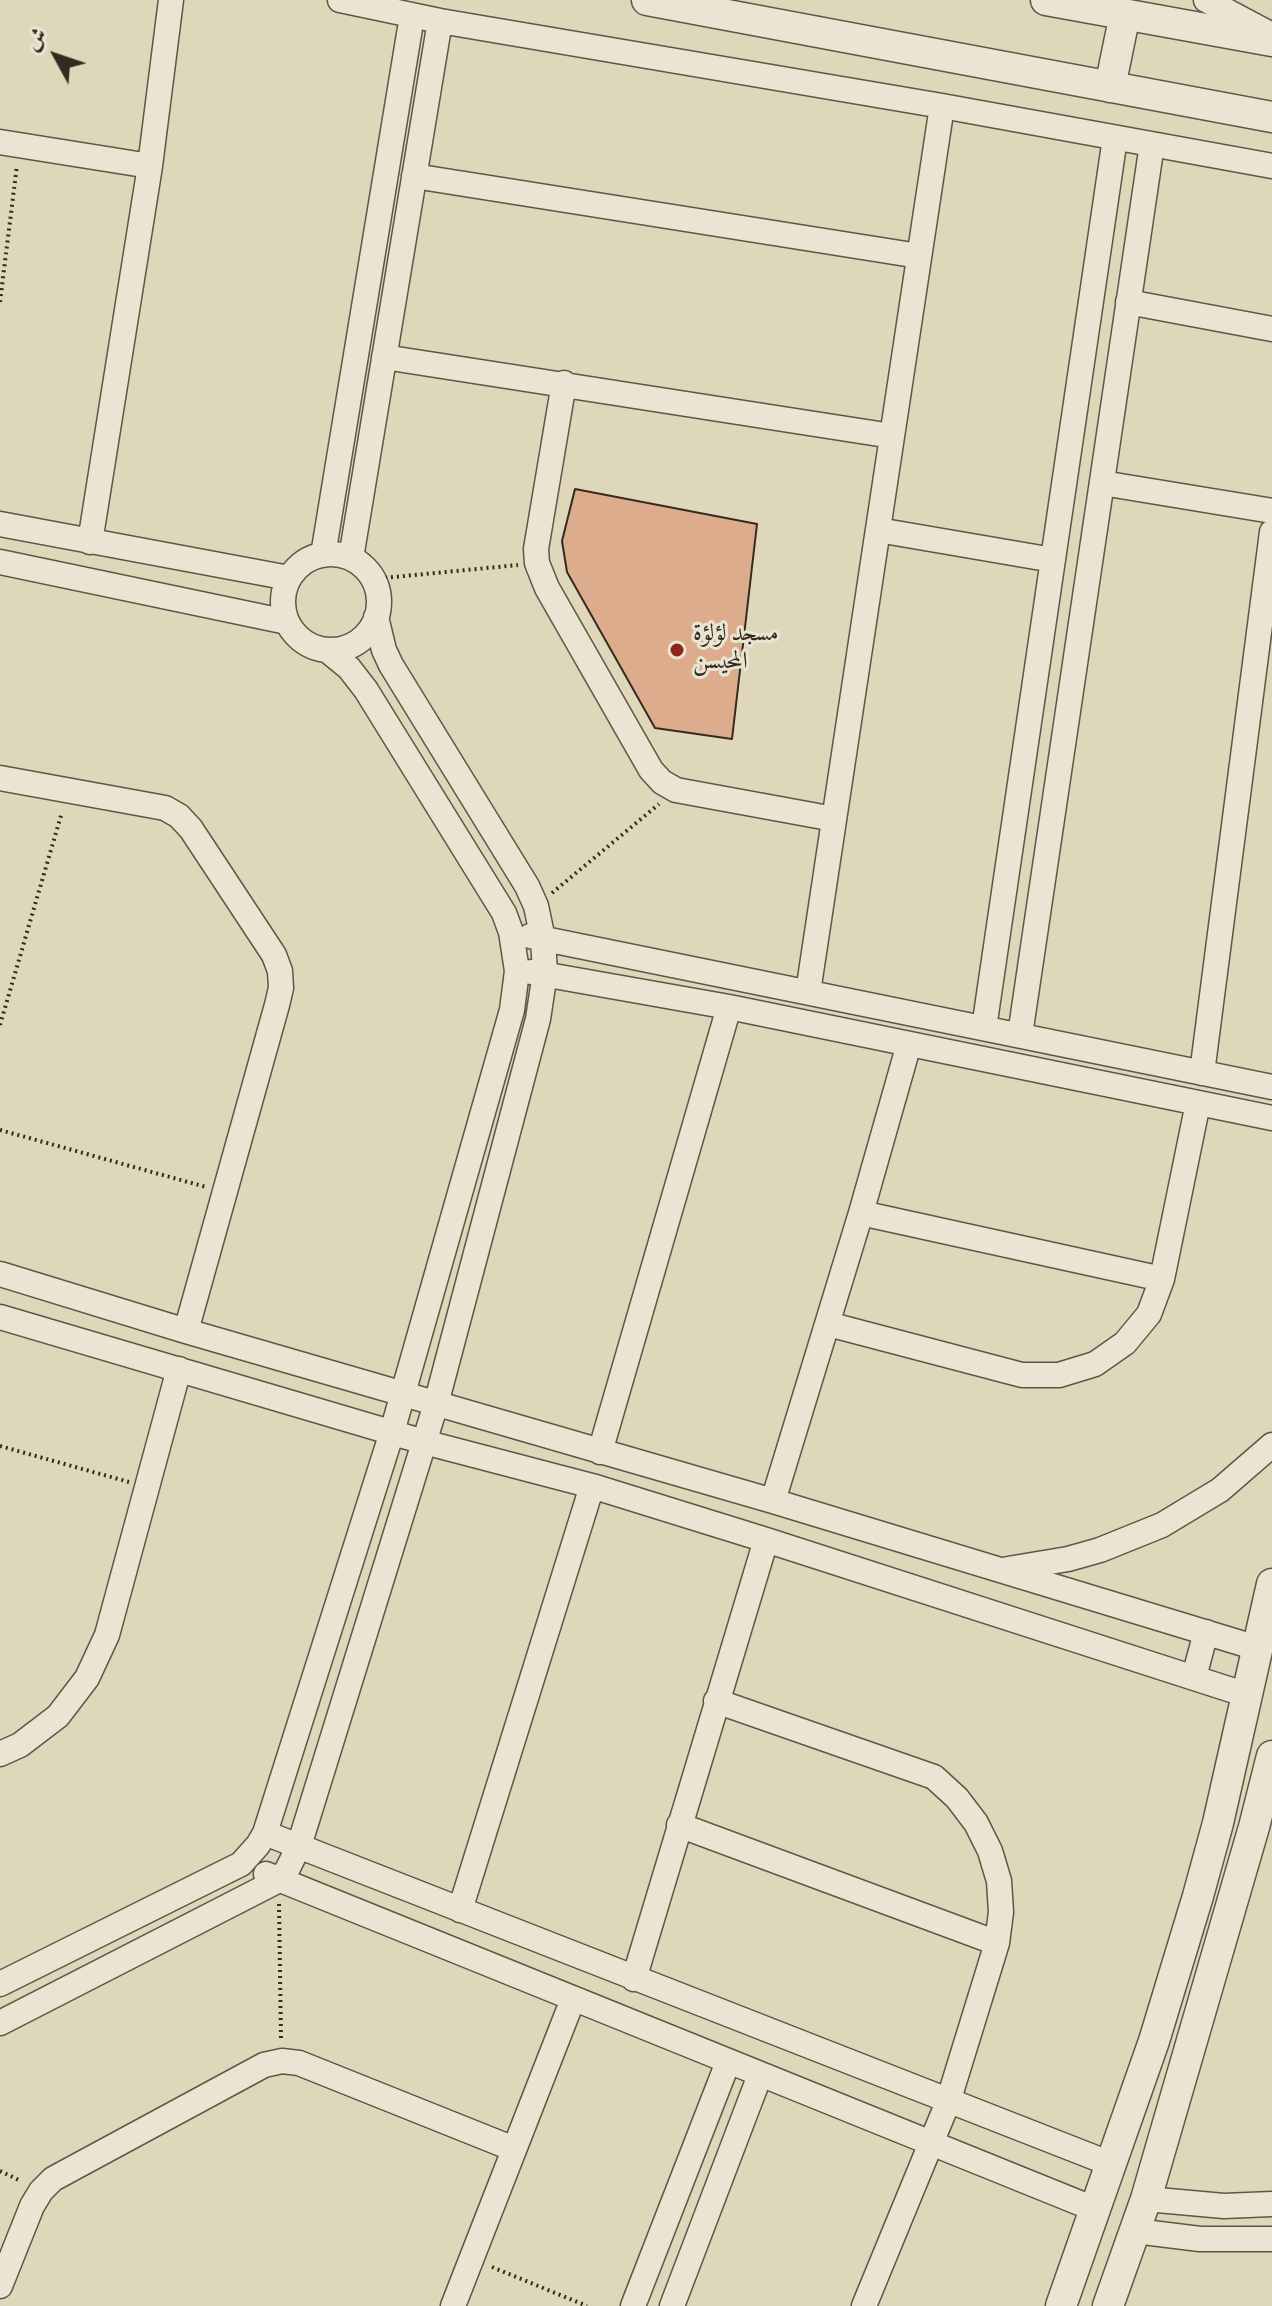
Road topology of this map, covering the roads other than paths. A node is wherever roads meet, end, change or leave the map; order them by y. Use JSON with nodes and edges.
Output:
{"nodes":[{"id":1,"x":171,"y":0,"type":"edge"},
{"id":2,"x":340,"y":0,"type":"edge"},
{"id":3,"x":647,"y":0,"type":"edge"},
{"id":4,"x":1046,"y":0,"type":"edge"},
{"id":5,"x":1206,"y":0,"type":"edge"},
{"id":6,"x":1125,"y":14,"type":"junction"},
{"id":7,"x":412,"y":16,"type":"junction"},
{"id":8,"x":440,"y":21,"type":"junction"},
{"id":9,"x":1272,"y":38,"type":"edge"},
{"id":10,"x":1110,"y":87,"type":"junction"},
{"id":11,"x":942,"y":106,"type":"junction"},
{"id":12,"x":1272,"y":117,"type":"edge"},
{"id":13,"x":1115,"y":138,"type":"junction"},
{"id":14,"x":10,"y":144,"type":"edge"},
{"id":15,"x":1152,"y":144,"type":"junction"},
{"id":16,"x":150,"y":166,"type":"junction"},
{"id":17,"x":1272,"y":166,"type":"edge"},
{"id":18,"x":414,"y":176,"type":"junction"},
{"id":19,"x":919,"y":256,"type":"junction"},
{"id":20,"x":1128,"y":302,"type":"junction"},
{"id":21,"x":1272,"y":329,"type":"edge"},
{"id":22,"x":384,"y":357,"type":"junction"},
{"id":23,"x":564,"y":383,"type":"junction"},
{"id":24,"x":892,"y":436,"type":"junction"},
{"id":25,"x":1102,"y":483,"type":"junction"},
{"id":26,"x":1272,"y":511,"type":"edge"},
{"id":27,"x":0,"y":524,"type":"edge"},
{"id":28,"x":878,"y":530,"type":"junction"},
{"id":29,"x":1272,"y":532,"type":"edge"},
{"id":30,"x":79,"y":540,"type":"junction"},
{"id":31,"x":323,"y":555,"type":"junction"},
{"id":32,"x":351,"y":558,"type":"junction"},
{"id":33,"x":1053,"y":560,"type":"junction"},
{"id":34,"x":2,"y":571,"type":"edge"},
{"id":35,"x":61,"y":575,"type":"junction"},
{"id":36,"x":289,"y":578,"type":"junction"},
{"id":37,"x":376,"y":617,"type":"junction"},
{"id":38,"x":287,"y":622,"type":"junction"},
{"id":39,"x":327,"y":650,"type":"junction"},
{"id":40,"x":0,"y":778,"type":"edge"},
{"id":41,"x":834,"y":819,"type":"junction"},
{"id":42,"x":511,"y":932,"type":"junction"},
{"id":43,"x":543,"y":939,"type":"junction"},
{"id":44,"x":517,"y":971,"type":"junction"},
{"id":45,"x":545,"y":973,"type":"junction"},
{"id":46,"x":808,"y":992,"type":"junction"},
{"id":47,"x":729,"y":1007,"type":"junction"},
{"id":48,"x":984,"y":1028,"type":"junction"},
{"id":49,"x":1020,"y":1035,"type":"junction"},
{"id":50,"x":909,"y":1044,"type":"junction"},
{"id":51,"x":1202,"y":1073,"type":"junction"},
{"id":52,"x":1272,"y":1087,"type":"edge"},
{"id":53,"x":1198,"y":1103,"type":"junction"},
{"id":54,"x":1272,"y":1118,"type":"edge"},
{"id":55,"x":861,"y":1213,"type":"junction"},
{"id":56,"x":0,"y":1274,"type":"edge"},
{"id":57,"x":1162,"y":1279,"type":"junction"},
{"id":58,"x":0,"y":1317,"type":"edge"},
{"id":59,"x":828,"y":1324,"type":"junction"},
{"id":60,"x":186,"y":1331,"type":"junction"},
{"id":61,"x":179,"y":1369,"type":"junction"},
{"id":62,"x":403,"y":1394,"type":"junction"},
{"id":63,"x":436,"y":1404,"type":"junction"},
{"id":64,"x":392,"y":1432,"type":"junction"},
{"id":65,"x":424,"y":1442,"type":"junction"},
{"id":66,"x":1272,"y":1445,"type":"edge"},
{"id":67,"x":600,"y":1452,"type":"junction"},
{"id":68,"x":592,"y":1486,"type":"junction"},
{"id":69,"x":773,"y":1501,"type":"junction"},
{"id":70,"x":766,"y":1540,"type":"junction"},
{"id":71,"x":1001,"y":1570,"type":"junction"},
{"id":72,"x":1272,"y":1584,"type":"edge"},
{"id":73,"x":1206,"y":1632,"type":"junction"},
{"id":74,"x":1257,"y":1648,"type":"junction"},
{"id":75,"x":1194,"y":1677,"type":"junction"},
{"id":76,"x":1247,"y":1695,"type":"junction"},
{"id":77,"x":716,"y":1701,"type":"junction"},
{"id":78,"x":0,"y":1754,"type":"edge"},
{"id":79,"x":1272,"y":1756,"type":"edge"},
{"id":80,"x":679,"y":1825,"type":"junction"},
{"id":81,"x":265,"y":1833,"type":"junction"},
{"id":82,"x":299,"y":1846,"type":"junction"},
{"id":83,"x":241,"y":1864,"type":"junction"},
{"id":84,"x":279,"y":1880,"type":"junction"},
{"id":85,"x":460,"y":1910,"type":"junction"},
{"id":86,"x":997,"y":1943,"type":"junction"},
{"id":87,"x":634,"y":1979,"type":"junction"},
{"id":88,"x":0,"y":1984,"type":"edge"},
{"id":89,"x":573,"y":1999,"type":"junction"},
{"id":90,"x":0,"y":2023,"type":"edge"},
{"id":91,"x":728,"y":2062,"type":"junction"},
{"id":92,"x":760,"y":2075,"type":"junction"},
{"id":93,"x":948,"y":2102,"type":"junction"},
{"id":94,"x":931,"y":2144,"type":"junction"},
{"id":95,"x":514,"y":2149,"type":"junction"},
{"id":96,"x":1111,"y":2164,"type":"junction"},
{"id":97,"x":1146,"y":2199,"type":"junction"},
{"id":98,"x":1272,"y":2204,"type":"edge"},
{"id":99,"x":1097,"y":2210,"type":"junction"},
{"id":100,"x":1135,"y":2231,"type":"junction"},
{"id":101,"x":1272,"y":2239,"type":"edge"},
{"id":102,"x":0,"y":2286,"type":"edge"},
{"id":103,"x":453,"y":2306,"type":"edge"},
{"id":104,"x":633,"y":2306,"type":"edge"},
{"id":105,"x":672,"y":2306,"type":"edge"},
{"id":106,"x":864,"y":2306,"type":"edge"},
{"id":107,"x":1061,"y":2306,"type":"edge"},
{"id":108,"x":1108,"y":2306,"type":"edge"}],
"edges":[{"from":1,"to":16,"type":"street"},
{"from":2,"to":7,"type":"street"},
{"from":3,"to":10,"type":"street"},
{"from":4,"to":6,"type":"street"},
{"from":5,"to":9,"type":"street"},
{"from":6,"to":9,"type":"street"},
{"from":6,"to":10,"type":"street"},
{"from":7,"to":8,"type":"street"},
{"from":7,"to":31,"type":"street"},
{"from":8,"to":11,"type":"street"},
{"from":8,"to":18,"type":"street"},
{"from":10,"to":12,"type":"street"},
{"from":11,"to":13,"type":"street"},
{"from":11,"to":19,"type":"street"},
{"from":13,"to":15,"type":"street"},
{"from":13,"to":33,"type":"street"},
{"from":14,"to":16,"type":"street"},
{"from":15,"to":17,"type":"street"},
{"from":15,"to":20,"type":"street"},
{"from":16,"to":30,"type":"street"},
{"from":18,"to":19,"type":"street"},
{"from":18,"to":22,"type":"street"},
{"from":19,"to":24,"type":"street"},
{"from":20,"to":21,"type":"street"},
{"from":20,"to":25,"type":"street"},
{"from":22,"to":23,"type":"street"},
{"from":22,"to":32,"type":"street"},
{"from":23,"to":24,"type":"street"},
{"from":23,"to":41,"type":"street"},
{"from":24,"to":28,"type":"street"},
{"from":25,"to":26,"type":"street"},
{"from":25,"to":49,"type":"street"},
{"from":27,"to":30,"type":"street"},
{"from":28,"to":33,"type":"street"},
{"from":28,"to":41,"type":"street"},
{"from":29,"to":51,"type":"street"},
{"from":30,"to":35,"type":"street"},
{"from":30,"to":36,"type":"street"},
{"from":31,"to":32,"type":"street"},
{"from":31,"to":36,"type":"street"},
{"from":32,"to":37,"type":"street"},
{"from":33,"to":48,"type":"street"},
{"from":34,"to":35,"type":"street"},
{"from":35,"to":38,"type":"street"},
{"from":36,"to":38,"type":"street"},
{"from":37,"to":39,"type":"street"},
{"from":37,"to":43,"type":"street"},
{"from":38,"to":39,"type":"street"},
{"from":39,"to":42,"type":"street"},
{"from":40,"to":60,"type":"street"},
{"from":41,"to":46,"type":"street"},
{"from":42,"to":43,"type":"street"},
{"from":42,"to":44,"type":"street"},
{"from":43,"to":45,"type":"street"},
{"from":43,"to":46,"type":"street"},
{"from":44,"to":45,"type":"street"},
{"from":44,"to":62,"type":"street"},
{"from":45,"to":47,"type":"street"},
{"from":45,"to":63,"type":"street"},
{"from":46,"to":48,"type":"street"},
{"from":47,"to":50,"type":"street"},
{"from":47,"to":67,"type":"street"},
{"from":48,"to":49,"type":"street"},
{"from":49,"to":51,"type":"street"},
{"from":50,"to":53,"type":"street"},
{"from":50,"to":55,"type":"street"},
{"from":51,"to":52,"type":"street"},
{"from":53,"to":54,"type":"street"},
{"from":53,"to":57,"type":"street"},
{"from":55,"to":57,"type":"street"},
{"from":55,"to":59,"type":"street"},
{"from":56,"to":60,"type":"street"},
{"from":57,"to":59,"type":"street"},
{"from":58,"to":61,"type":"street"},
{"from":59,"to":69,"type":"street"},
{"from":60,"to":62,"type":"street"},
{"from":61,"to":64,"type":"street"},
{"from":61,"to":78,"type":"street"},
{"from":62,"to":63,"type":"street"},
{"from":62,"to":64,"type":"street"},
{"from":63,"to":65,"type":"street"},
{"from":63,"to":67,"type":"street"},
{"from":64,"to":65,"type":"street"},
{"from":64,"to":81,"type":"street"},
{"from":65,"to":68,"type":"street"},
{"from":65,"to":82,"type":"street"},
{"from":66,"to":71,"type":"street"},
{"from":67,"to":69,"type":"street"},
{"from":68,"to":70,"type":"street"},
{"from":68,"to":85,"type":"street"},
{"from":69,"to":71,"type":"street"},
{"from":70,"to":75,"type":"street"},
{"from":70,"to":77,"type":"street"},
{"from":71,"to":73,"type":"street"},
{"from":72,"to":74,"type":"street"},
{"from":73,"to":74,"type":"street"},
{"from":73,"to":75,"type":"street"},
{"from":74,"to":76,"type":"street"},
{"from":75,"to":76,"type":"street"},
{"from":76,"to":96,"type":"street"},
{"from":77,"to":80,"type":"street"},
{"from":77,"to":86,"type":"street"},
{"from":79,"to":97,"type":"street"},
{"from":80,"to":86,"type":"street"},
{"from":80,"to":87,"type":"street"},
{"from":81,"to":82,"type":"street"},
{"from":81,"to":83,"type":"street"},
{"from":82,"to":84,"type":"street"},
{"from":82,"to":85,"type":"street"},
{"from":83,"to":84,"type":"street"},
{"from":83,"to":88,"type":"street"},
{"from":84,"to":89,"type":"street"},
{"from":84,"to":90,"type":"street"},
{"from":85,"to":87,"type":"street"},
{"from":86,"to":93,"type":"street"},
{"from":87,"to":93,"type":"street"},
{"from":89,"to":91,"type":"street"},
{"from":89,"to":95,"type":"street"},
{"from":91,"to":92,"type":"street"},
{"from":91,"to":104,"type":"street"},
{"from":92,"to":94,"type":"street"},
{"from":92,"to":105,"type":"street"},
{"from":93,"to":94,"type":"street"},
{"from":93,"to":96,"type":"street"},
{"from":94,"to":99,"type":"street"},
{"from":94,"to":106,"type":"street"},
{"from":95,"to":102,"type":"street"},
{"from":95,"to":103,"type":"street"},
{"from":96,"to":99,"type":"street"},
{"from":97,"to":98,"type":"street"},
{"from":97,"to":100,"type":"street"},
{"from":99,"to":107,"type":"street"},
{"from":100,"to":101,"type":"street"},
{"from":100,"to":108,"type":"street"}]}
